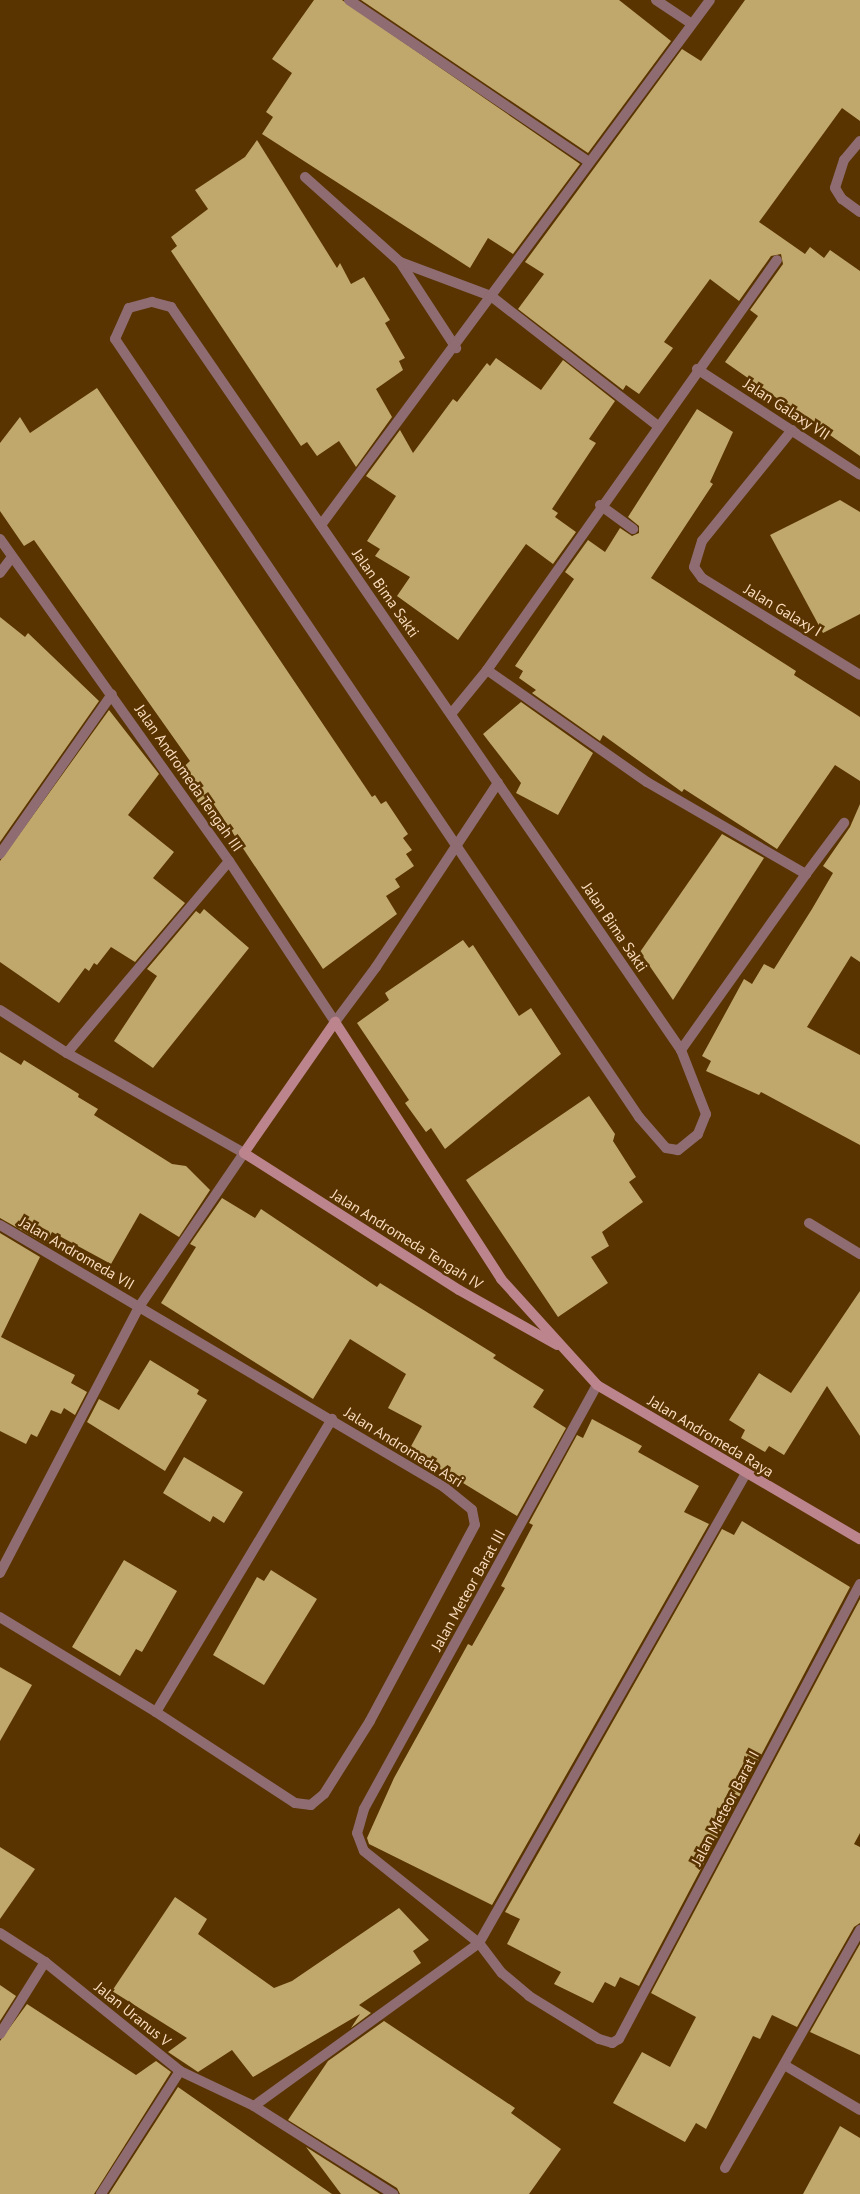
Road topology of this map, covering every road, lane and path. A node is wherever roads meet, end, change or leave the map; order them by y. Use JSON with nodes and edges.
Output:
{"nodes":[{"id":1,"x":349,"y":0,"type":"edge"},
{"id":2,"x":656,"y":0,"type":"edge"},
{"id":3,"x":710,"y":0,"type":"edge"},
{"id":4,"x":692,"y":24,"type":"junction"},
{"id":5,"x":860,"y":141,"type":"edge"},
{"id":6,"x":588,"y":161,"type":"junction"},
{"id":7,"x":305,"y":178,"type":"dead end"},
{"id":8,"x":860,"y":212,"type":"edge"},
{"id":9,"x":777,"y":260,"type":"dead end"},
{"id":10,"x":400,"y":262,"type":"junction"},
{"id":11,"x":491,"y":296,"type":"junction"},
{"id":12,"x":456,"y":348,"type":"junction"},
{"id":13,"x":697,"y":369,"type":"junction"},
{"id":14,"x":657,"y":425,"type":"junction"},
{"id":15,"x":792,"y":430,"type":"junction"},
{"id":16,"x":860,"y":475,"type":"edge"},
{"id":17,"x":600,"y":505,"type":"junction"},
{"id":18,"x":321,"y":525,"type":"junction"},
{"id":19,"x":633,"y":529,"type":"dead end"},
{"id":20,"x":0,"y":539,"type":"edge"},
{"id":21,"x":12,"y":557,"type":"junction"},
{"id":22,"x":0,"y":573,"type":"edge"},
{"id":23,"x":488,"y":670,"type":"junction"},
{"id":24,"x":860,"y":674,"type":"edge"},
{"id":25,"x":112,"y":694,"type":"junction"},
{"id":26,"x":451,"y":714,"type":"junction"},
{"id":27,"x":498,"y":783,"type":"junction"},
{"id":28,"x":844,"y":823,"type":"dead end"},
{"id":29,"x":456,"y":842,"type":"junction"},
{"id":30,"x":0,"y":854,"type":"edge"},
{"id":31,"x":229,"y":861,"type":"junction"},
{"id":32,"x":806,"y":874,"type":"junction"},
{"id":33,"x":0,"y":1010,"type":"edge"},
{"id":34,"x":335,"y":1022,"type":"junction"},
{"id":35,"x":681,"y":1050,"type":"junction"},
{"id":36,"x":67,"y":1053,"type":"junction"},
{"id":37,"x":244,"y":1153,"type":"junction"},
{"id":38,"x":809,"y":1223,"type":"dead end"},
{"id":39,"x":0,"y":1226,"type":"edge"},
{"id":40,"x":860,"y":1254,"type":"edge"},
{"id":41,"x":139,"y":1307,"type":"junction"},
{"id":42,"x":557,"y":1345,"type":"junction"},
{"id":43,"x":597,"y":1385,"type":"junction"},
{"id":44,"x":332,"y":1419,"type":"junction"},
{"id":45,"x":745,"y":1474,"type":"junction"},
{"id":46,"x":860,"y":1539,"type":"edge"},
{"id":47,"x":0,"y":1573,"type":"edge"},
{"id":48,"x":860,"y":1584,"type":"edge"},
{"id":49,"x":0,"y":1617,"type":"edge"},
{"id":50,"x":156,"y":1712,"type":"junction"},
{"id":51,"x":860,"y":1930,"type":"edge"},
{"id":52,"x":0,"y":1933,"type":"edge"},
{"id":53,"x":479,"y":1943,"type":"junction"},
{"id":54,"x":45,"y":1962,"type":"junction"},
{"id":55,"x":0,"y":2034,"type":"edge"},
{"id":56,"x":612,"y":2044,"type":"joint"},
{"id":57,"x":786,"y":2066,"type":"junction"},
{"id":58,"x":180,"y":2071,"type":"junction"},
{"id":59,"x":254,"y":2106,"type":"junction"},
{"id":60,"x":860,"y":2110,"type":"edge"},
{"id":61,"x":725,"y":2168,"type":"dead end"},
{"id":62,"x":101,"y":2194,"type":"edge"},
{"id":63,"x":393,"y":2194,"type":"edge"}],
"edges":[{"from":1,"to":6,"type":"street"},
{"from":2,"to":4,"type":"street"},
{"from":3,"to":4,"type":"street"},
{"from":4,"to":6,"type":"street"},
{"from":5,"to":8,"type":"street"},
{"from":6,"to":11,"type":"street"},
{"from":7,"to":10,"type":"street"},
{"from":9,"to":13,"type":"street"},
{"from":10,"to":11,"type":"street"},
{"from":10,"to":12,"type":"street"},
{"from":11,"to":12,"type":"street"},
{"from":11,"to":14,"type":"street"},
{"from":12,"to":18,"type":"street"},
{"from":13,"to":14,"type":"street"},
{"from":13,"to":15,"type":"street","name":"Jalan Galaxy VII"},
{"from":14,"to":17,"type":"street"},
{"from":15,"to":16,"type":"street","name":"Jalan Galaxy VII"},
{"from":15,"to":24,"type":"street","name":"Jalan Galaxy I"},
{"from":17,"to":19,"type":"street"},
{"from":17,"to":23,"type":"street"},
{"from":18,"to":26,"type":"street","name":"Jalan Bima Sakti"},
{"from":18,"to":29,"type":"street","name":"Jalan Bima Sakti"},
{"from":20,"to":21,"type":"street","name":"Jalan Andromeda Tengah III"},
{"from":21,"to":22,"type":"street"},
{"from":21,"to":25,"type":"street","name":"Jalan Andromeda Tengah III"},
{"from":23,"to":26,"type":"street"},
{"from":23,"to":32,"type":"street"},
{"from":25,"to":30,"type":"street"},
{"from":25,"to":31,"type":"street","name":"Jalan Andromeda Tengah III"},
{"from":26,"to":27,"type":"street","name":"Jalan Bima Sakti"},
{"from":27,"to":29,"type":"street"},
{"from":27,"to":35,"type":"street","name":"Jalan Bima Sakti"},
{"from":28,"to":32,"type":"street"},
{"from":29,"to":34,"type":"street"},
{"from":29,"to":35,"type":"street","name":"Jalan Bima Sakti"},
{"from":31,"to":34,"type":"street","name":"Jalan Andromeda Tengah III"},
{"from":31,"to":36,"type":"street"},
{"from":32,"to":35,"type":"street"},
{"from":33,"to":36,"type":"street"},
{"from":34,"to":37,"type":"street"},
{"from":34,"to":42,"type":"street"},
{"from":36,"to":37,"type":"street"},
{"from":37,"to":41,"type":"street"},
{"from":37,"to":42,"type":"street","name":"Jalan Andromeda Tengah IV"},
{"from":38,"to":40,"type":"street"},
{"from":39,"to":41,"type":"street","name":"Jalan Andromeda VII"},
{"from":41,"to":44,"type":"street","name":"Jalan Andromeda Asri"},
{"from":41,"to":47,"type":"street"},
{"from":42,"to":43,"type":"street","name":"Jalan Andromeda Raya"},
{"from":43,"to":45,"type":"street","name":"Jalan Andromeda Raya"},
{"from":43,"to":53,"type":"street","name":"Jalan Meteor Barat III"},
{"from":44,"to":50,"type":"street"},
{"from":44,"to":50,"type":"street","name":"Jalan Andromeda Asri"},
{"from":45,"to":46,"type":"street","name":"Jalan Andromeda Raya"},
{"from":45,"to":53,"type":"street"},
{"from":48,"to":56,"type":"street","name":"Jalan Meteor Barat I"},
{"from":49,"to":50,"type":"street"},
{"from":51,"to":57,"type":"street"},
{"from":52,"to":54,"type":"street","name":"Jalan Uranus V"},
{"from":53,"to":56,"type":"street","name":"Jalan Meteor Barat III"},
{"from":53,"to":59,"type":"street"},
{"from":54,"to":55,"type":"street"},
{"from":54,"to":58,"type":"street","name":"Jalan Uranus V"},
{"from":57,"to":60,"type":"street"},
{"from":57,"to":61,"type":"street"},
{"from":58,"to":59,"type":"street","name":"Jalan Uranus V"},
{"from":58,"to":62,"type":"street"},
{"from":59,"to":63,"type":"street","name":"Jalan Uranus V"}]}
